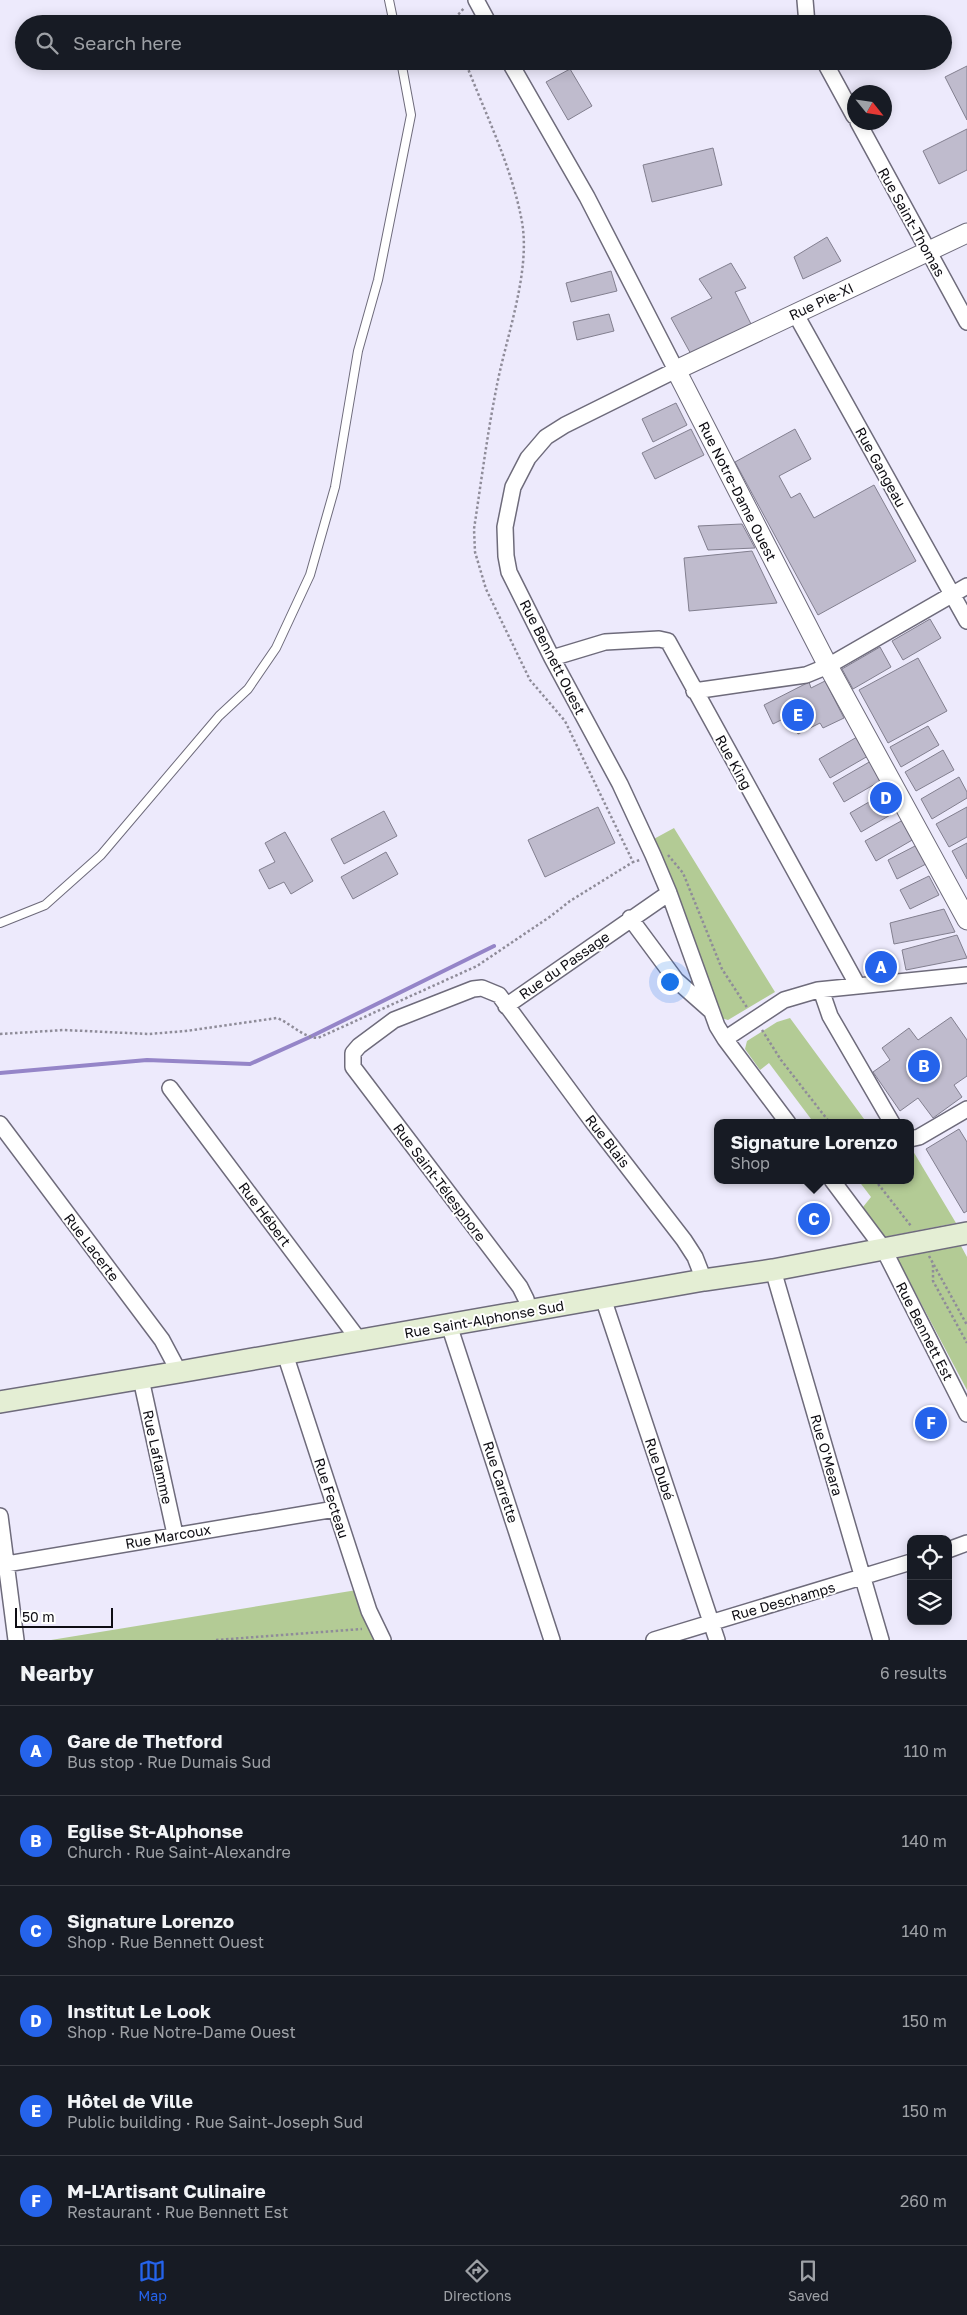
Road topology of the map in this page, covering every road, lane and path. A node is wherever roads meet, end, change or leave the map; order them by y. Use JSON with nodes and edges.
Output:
{"nodes":[{"id":1,"x":389,"y":0,"type":"edge"},
{"id":2,"x":805,"y":0,"type":"edge"},
{"id":3,"x":472,"y":2,"type":"edge"},
{"id":4,"x":392,"y":15,"type":"edge"},
{"id":5,"x":458,"y":15,"type":"edge"},
{"id":6,"x":482,"y":15,"type":"edge"},
{"id":7,"x":806,"y":15,"type":"edge"},
{"id":8,"x":403,"y":70,"type":"edge"},
{"id":9,"x":468,"y":70,"type":"edge"},
{"id":10,"x":514,"y":70,"type":"edge"},
{"id":11,"x":829,"y":70,"type":"edge"},
{"id":12,"x":847,"y":103,"type":"edge"},
{"id":13,"x":862,"y":130,"type":"edge"},
{"id":14,"x":967,"y":233,"type":"edge"},
{"id":15,"x":928,"y":251,"type":"junction"},
{"id":16,"x":795,"y":313,"type":"junction"},
{"id":17,"x":967,"y":322,"type":"edge"},
{"id":18,"x":676,"y":370,"type":"junction"},
{"id":19,"x":967,"y":586,"type":"edge"},
{"id":20,"x":952,"y":594,"type":"junction"},
{"id":21,"x":967,"y":621,"type":"edge"},
{"id":22,"x":552,"y":658,"type":"junction"},
{"id":23,"x":828,"y":666,"type":"junction"},
{"id":24,"x":694,"y":691,"type":"junction"},
{"id":25,"x":653,"y":855,"type":"junction"},
{"id":26,"x":632,"y":862,"type":"junction"},
{"id":27,"x":669,"y":892,"type":"junction"},
{"id":28,"x":630,"y":918,"type":"junction"},
{"id":29,"x":967,"y":920,"type":"edge"},
{"id":30,"x":0,"y":923,"type":"edge"},
{"id":31,"x":967,"y":975,"type":"edge"},
{"id":32,"x":858,"y":986,"type":"junction"},
{"id":33,"x":821,"y":990,"type":"junction"},
{"id":34,"x":506,"y":1006,"type":"junction"},
{"id":35,"x":710,"y":1010,"type":"junction"},
{"id":36,"x":755,"y":1018,"type":"junction"},
{"id":37,"x":0,"y":1034,"type":"edge"},
{"id":38,"x":725,"y":1039,"type":"junction"},
{"id":39,"x":353,"y":1053,"type":"joint"},
{"id":40,"x":170,"y":1088,"type":"dead end"},
{"id":41,"x":967,"y":1109,"type":"edge"},
{"id":42,"x":785,"y":1119,"type":"edge"},
{"id":43,"x":827,"y":1119,"type":"edge"},
{"id":44,"x":890,"y":1119,"type":"edge"},
{"id":45,"x":0,"y":1124,"type":"edge"},
{"id":46,"x":914,"y":1138,"type":"edge"},
{"id":47,"x":835,"y":1184,"type":"edge"},
{"id":48,"x":878,"y":1184,"type":"edge"},
{"id":49,"x":967,"y":1233,"type":"edge"},
{"id":50,"x":922,"y":1241,"type":"junction"},
{"id":51,"x":882,"y":1248,"type":"junction"},
{"id":52,"x":933,"y":1264,"type":"junction"},
{"id":53,"x":773,"y":1270,"type":"junction"},
{"id":54,"x":704,"y":1280,"type":"junction"},
{"id":55,"x":603,"y":1298,"type":"junction"},
{"id":56,"x":529,"y":1311,"type":"junction"},
{"id":57,"x":449,"y":1325,"type":"junction"},
{"id":58,"x":967,"y":1325,"type":"edge"},
{"id":59,"x":359,"y":1340,"type":"junction"},
{"id":60,"x":967,"y":1343,"type":"edge"},
{"id":61,"x":285,"y":1354,"type":"junction"},
{"id":62,"x":179,"y":1372,"type":"junction"},
{"id":63,"x":141,"y":1379,"type":"junction"},
{"id":64,"x":0,"y":1402,"type":"edge"},
{"id":65,"x":967,"y":1414,"type":"edge"},
{"id":66,"x":335,"y":1508,"type":"junction"},
{"id":67,"x":0,"y":1516,"type":"edge"},
{"id":68,"x":175,"y":1534,"type":"junction"},
{"id":69,"x":967,"y":1544,"type":"edge"},
{"id":70,"x":952,"y":1549,"type":"edge"},
{"id":71,"x":907,"y":1563,"type":"edge"},
{"id":72,"x":4,"y":1564,"type":"edge"},
{"id":73,"x":862,"y":1578,"type":"junction"},
{"id":74,"x":711,"y":1622,"type":"junction"},
{"id":75,"x":380,"y":1634,"type":"edge"},
{"id":76,"x":16,"y":1640,"type":"edge"},
{"id":77,"x":216,"y":1640,"type":"edge"},
{"id":78,"x":552,"y":1640,"type":"edge"},
{"id":79,"x":654,"y":1640,"type":"edge"},
{"id":80,"x":717,"y":1640,"type":"edge"},
{"id":81,"x":881,"y":1640,"type":"edge"}],
"edges":[{"from":1,"to":4,"type":"lane"},
{"from":2,"to":7,"type":"street"},
{"from":3,"to":5,"type":"path"},
{"from":3,"to":6,"type":"street"},
{"from":8,"to":30,"type":"lane"},
{"from":9,"to":26,"type":"path"},
{"from":10,"to":18,"type":"street","name":"Rue Notre-Dame Ouest"},
{"from":11,"to":12,"type":"street"},
{"from":13,"to":15,"type":"street","name":"Rue Saint-Thomas"},
{"from":14,"to":15,"type":"street","name":"Rue Pie-XI"},
{"from":15,"to":16,"type":"street","name":"Rue Pie-XI"},
{"from":15,"to":17,"type":"street","name":"Rue Saint-Thomas"},
{"from":16,"to":18,"type":"street","name":"Rue Pie-XI"},
{"from":16,"to":20,"type":"street","name":"Rue Gangeau"},
{"from":18,"to":22,"type":"street","name":"Rue Bennett Ouest"},
{"from":18,"to":23,"type":"street","name":"Rue Notre-Dame Ouest"},
{"from":19,"to":20,"type":"street"},
{"from":20,"to":21,"type":"street","name":"Rue Gangeau"},
{"from":20,"to":23,"type":"street"},
{"from":22,"to":24,"type":"street","name":"Rue King"},
{"from":22,"to":25,"type":"street","name":"Rue Bennett Ouest"},
{"from":23,"to":24,"type":"street"},
{"from":23,"to":29,"type":"street","name":"Rue Notre-Dame Ouest"},
{"from":24,"to":32,"type":"street","name":"Rue King"},
{"from":25,"to":26,"type":"path"},
{"from":25,"to":27,"type":"street","name":"Rue Bennett Ouest"},
{"from":25,"to":36,"type":"path"},
{"from":26,"to":37,"type":"path"},
{"from":27,"to":28,"type":"street","name":"Rue du Passage"},
{"from":27,"to":35,"type":"street","name":"Rue Bennett Ouest"},
{"from":28,"to":34,"type":"street","name":"Rue du Passage"},
{"from":28,"to":35,"type":"street","name":"Rue Bennett Ouest"},
{"from":31,"to":32,"type":"street"},
{"from":32,"to":33,"type":"street"},
{"from":33,"to":36,"type":"street"},
{"from":33,"to":44,"type":"street"},
{"from":34,"to":39,"type":"street","name":"Rue du Passage"},
{"from":34,"to":54,"type":"street","name":"Rue Blais"},
{"from":35,"to":38,"type":"street","name":"Rue Bennett Ouest"},
{"from":36,"to":38,"type":"street"},
{"from":36,"to":43,"type":"path"},
{"from":38,"to":42,"type":"street","name":"Rue Bennett Ouest"},
{"from":39,"to":56,"type":"street","name":"Rue Saint-Télesphore"},
{"from":40,"to":59,"type":"street","name":"Rue Hébert"},
{"from":41,"to":46,"type":"street"},
{"from":45,"to":62,"type":"street","name":"Rue Lacerte"},
{"from":47,"to":51,"type":"street"},
{"from":48,"to":50,"type":"path"},
{"from":49,"to":50,"type":"main road","name":"Rue Saint-Alphonse Sud"},
{"from":50,"to":51,"type":"main road","name":"Rue Saint-Alphonse Sud"},
{"from":50,"to":52,"type":"path"},
{"from":51,"to":53,"type":"main road","name":"Rue Saint-Alphonse Sud"},
{"from":51,"to":65,"type":"street","name":"Rue Bennett Est"},
{"from":52,"to":58,"type":"path"},
{"from":52,"to":60,"type":"path"},
{"from":53,"to":54,"type":"main road","name":"Rue Saint-Alphonse Sud"},
{"from":53,"to":73,"type":"street","name":"Rue O'Meara"},
{"from":54,"to":55,"type":"main road","name":"Rue Saint-Alphonse Sud"},
{"from":55,"to":56,"type":"main road","name":"Rue Saint-Alphonse Sud"},
{"from":55,"to":74,"type":"street","name":"Rue Dubé"},
{"from":56,"to":57,"type":"main road","name":"Rue Saint-Alphonse Sud"},
{"from":57,"to":59,"type":"main road","name":"Rue Saint-Alphonse Sud"},
{"from":57,"to":78,"type":"street","name":"Rue Carrette"},
{"from":59,"to":61,"type":"main road","name":"Rue Saint-Alphonse Sud"},
{"from":61,"to":62,"type":"main road","name":"Rue Saint-Alphonse Sud"},
{"from":61,"to":66,"type":"street","name":"Rue Fecteau"},
{"from":62,"to":63,"type":"main road","name":"Rue Saint-Alphonse Sud"},
{"from":63,"to":64,"type":"main road","name":"Rue Saint-Alphonse Sud"},
{"from":63,"to":68,"type":"street","name":"Rue Laflamme"},
{"from":66,"to":68,"type":"street","name":"Rue Marcoux"},
{"from":66,"to":75,"type":"street","name":"Rue Fecteau"},
{"from":67,"to":72,"type":"street"},
{"from":68,"to":72,"type":"street","name":"Rue Marcoux"},
{"from":69,"to":70,"type":"street"},
{"from":71,"to":73,"type":"street","name":"Rue Deschamps"},
{"from":72,"to":76,"type":"street"},
{"from":73,"to":74,"type":"street","name":"Rue Deschamps"},
{"from":73,"to":81,"type":"street","name":"Rue O'Meara"},
{"from":74,"to":79,"type":"street","name":"Rue Deschamps"},
{"from":74,"to":80,"type":"street","name":"Rue Dubé"},
{"from":75,"to":77,"type":"path"}]}
